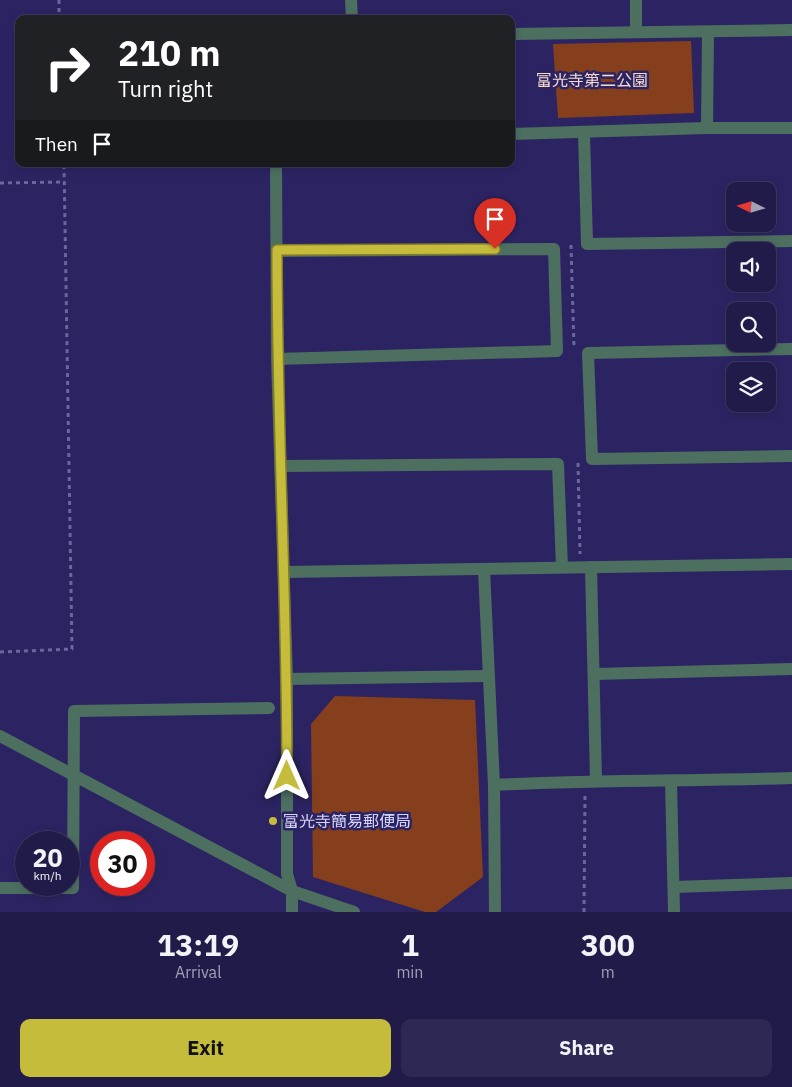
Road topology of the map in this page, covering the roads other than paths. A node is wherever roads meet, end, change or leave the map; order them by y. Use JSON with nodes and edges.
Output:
{"nodes":[{"id":1,"x":352,"y":0,"type":"edge"},
{"id":2,"x":636,"y":0,"type":"edge"},
{"id":3,"x":352,"y":15,"type":"edge"},
{"id":4,"x":792,"y":30,"type":"edge"},
{"id":5,"x":636,"y":32,"type":"junction"},
{"id":6,"x":708,"y":33,"type":"junction"},
{"id":7,"x":515,"y":34,"type":"edge"},
{"id":8,"x":707,"y":128,"type":"junction"},
{"id":9,"x":792,"y":128,"type":"edge"},
{"id":10,"x":584,"y":133,"type":"junction"},
{"id":11,"x":515,"y":134,"type":"edge"},
{"id":12,"x":276,"y":167,"type":"edge"},
{"id":13,"x":792,"y":241,"type":"edge"},
{"id":14,"x":277,"y":250,"type":"junction"},
{"id":15,"x":792,"y":349,"type":"edge"},
{"id":16,"x":278,"y":359,"type":"junction"},
{"id":17,"x":792,"y":456,"type":"edge"},
{"id":18,"x":282,"y":466,"type":"junction"},
{"id":19,"x":792,"y":564,"type":"edge"},
{"id":20,"x":562,"y":567,"type":"junction"},
{"id":21,"x":591,"y":567,"type":"junction"},
{"id":22,"x":484,"y":570,"type":"junction"},
{"id":23,"x":285,"y":572,"type":"junction"},
{"id":24,"x":792,"y":669,"type":"edge"},
{"id":25,"x":594,"y":674,"type":"junction"},
{"id":26,"x":488,"y":676,"type":"junction"},
{"id":27,"x":287,"y":679,"type":"junction"},
{"id":28,"x":269,"y":708,"type":"dead end"},
{"id":29,"x":0,"y":736,"type":"edge"},
{"id":30,"x":74,"y":775,"type":"junction"},
{"id":31,"x":792,"y":778,"type":"edge"},
{"id":32,"x":590,"y":780,"type":"junction"},
{"id":33,"x":671,"y":781,"type":"junction"},
{"id":34,"x":494,"y":785,"type":"junction"},
{"id":35,"x":792,"y":883,"type":"edge"},
{"id":36,"x":674,"y":887,"type":"junction"},
{"id":37,"x":0,"y":888,"type":"edge"},
{"id":38,"x":292,"y":891,"type":"junction"},
{"id":39,"x":292,"y":912,"type":"edge"},
{"id":40,"x":354,"y":912,"type":"edge"},
{"id":41,"x":495,"y":912,"type":"edge"},
{"id":42,"x":674,"y":912,"type":"edge"}],
"edges":[{"from":1,"to":3,"type":"street"},
{"from":2,"to":5,"type":"street"},
{"from":4,"to":6,"type":"street"},
{"from":5,"to":6,"type":"street"},
{"from":5,"to":7,"type":"street"},
{"from":6,"to":8,"type":"street"},
{"from":8,"to":9,"type":"street"},
{"from":8,"to":10,"type":"street"},
{"from":10,"to":11,"type":"street"},
{"from":10,"to":13,"type":"street"},
{"from":12,"to":14,"type":"street"},
{"from":14,"to":16,"type":"street"},
{"from":14,"to":16,"type":"street"},
{"from":15,"to":17,"type":"street"},
{"from":16,"to":18,"type":"street"},
{"from":18,"to":20,"type":"street"},
{"from":18,"to":23,"type":"street"},
{"from":19,"to":21,"type":"street"},
{"from":20,"to":21,"type":"street"},
{"from":20,"to":22,"type":"street"},
{"from":21,"to":25,"type":"street"},
{"from":22,"to":23,"type":"street"},
{"from":22,"to":26,"type":"street"},
{"from":23,"to":27,"type":"street"},
{"from":24,"to":25,"type":"street"},
{"from":25,"to":32,"type":"street"},
{"from":26,"to":27,"type":"street"},
{"from":26,"to":34,"type":"street"},
{"from":27,"to":38,"type":"street"},
{"from":28,"to":30,"type":"street"},
{"from":29,"to":30,"type":"street"},
{"from":30,"to":37,"type":"street"},
{"from":30,"to":38,"type":"street"},
{"from":31,"to":33,"type":"street"},
{"from":32,"to":33,"type":"street"},
{"from":32,"to":34,"type":"street"},
{"from":33,"to":36,"type":"street"},
{"from":34,"to":41,"type":"street"},
{"from":35,"to":36,"type":"street"},
{"from":36,"to":42,"type":"street"},
{"from":38,"to":39,"type":"street"},
{"from":38,"to":40,"type":"street"}]}
